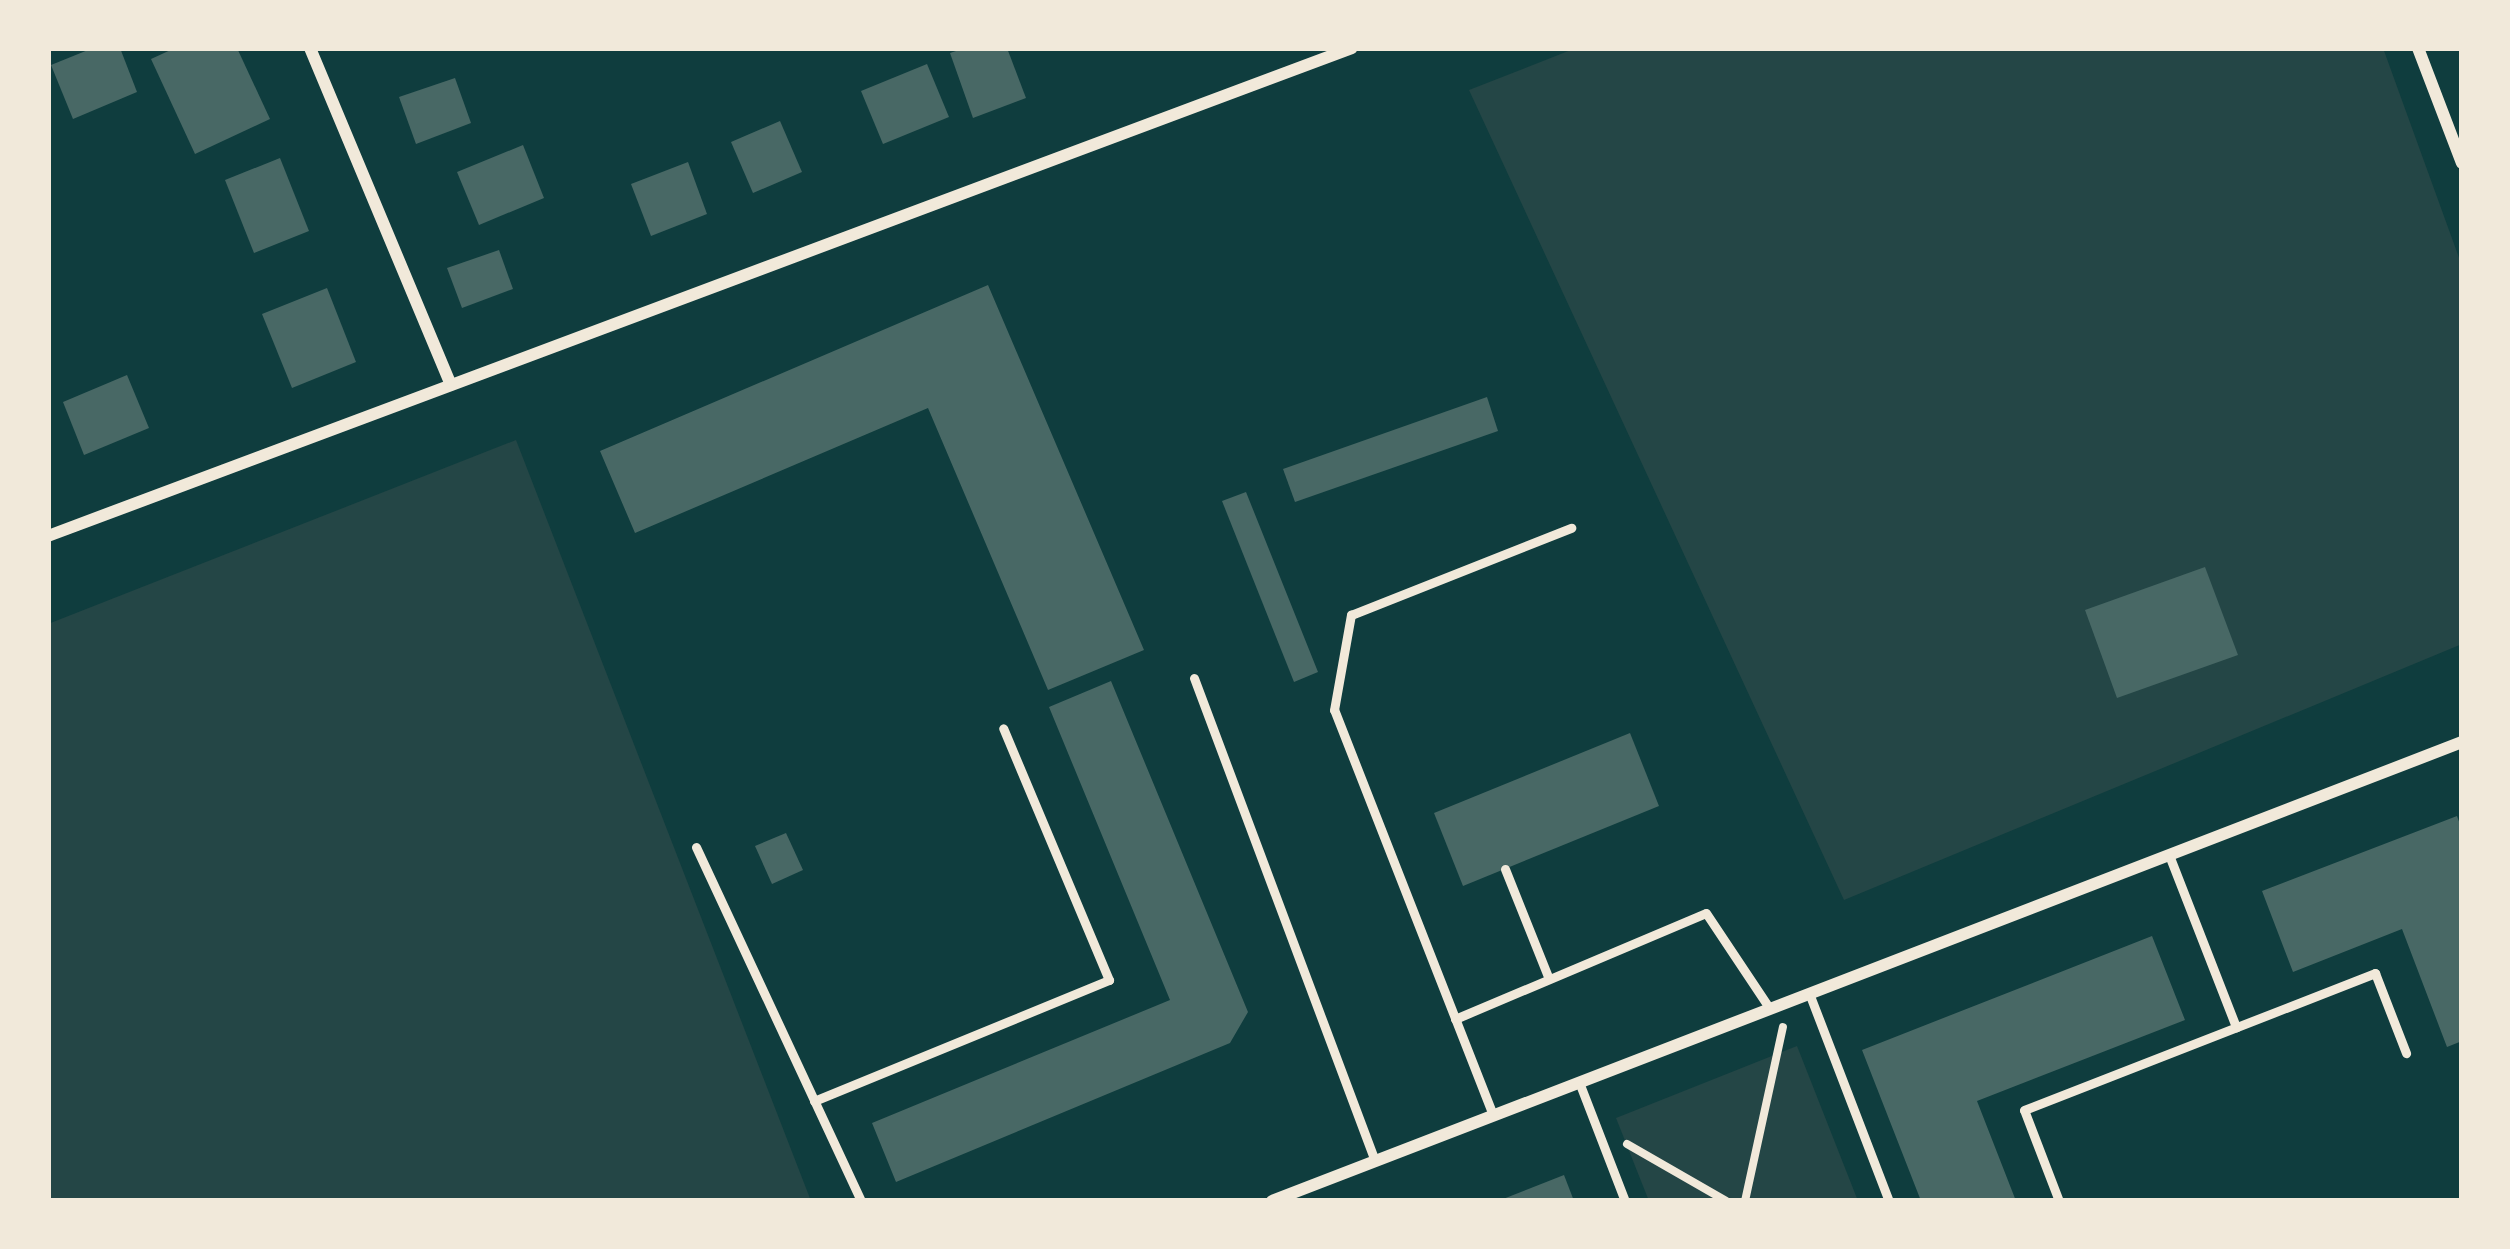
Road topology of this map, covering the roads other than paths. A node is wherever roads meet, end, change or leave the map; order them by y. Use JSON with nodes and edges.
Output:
{"nodes":[{"id":1,"x":310,"y":48,"type":"edge"},
{"id":2,"x":1352,"y":48,"type":"edge"},
{"id":3,"x":2417,"y":48,"type":"edge"},
{"id":4,"x":1314,"y":54,"type":"edge"},
{"id":5,"x":2462,"y":163,"type":"edge"},
{"id":6,"x":451,"y":385,"type":"junction"},
{"id":7,"x":1571,"y":528,"type":"dead end"},
{"id":8,"x":48,"y":536,"type":"edge"},
{"id":9,"x":1194,"y":678,"type":"dead end"},
{"id":10,"x":1003,"y":728,"type":"dead end"},
{"id":11,"x":2462,"y":742,"type":"edge"},
{"id":12,"x":696,"y":847,"type":"dead end"},
{"id":13,"x":2169,"y":855,"type":"junction"},
{"id":14,"x":1505,"y":869,"type":"dead end"},
{"id":15,"x":1549,"y":979,"type":"junction"},
{"id":16,"x":1809,"y":993,"type":"junction"},
{"id":17,"x":1770,"y":1009,"type":"junction"},
{"id":18,"x":1455,"y":1019,"type":"junction"},
{"id":19,"x":2236,"y":1027,"type":"junction"},
{"id":20,"x":2406,"y":1053,"type":"dead end"},
{"id":21,"x":1579,"y":1082,"type":"junction"},
{"id":22,"x":814,"y":1101,"type":"junction"},
{"id":23,"x":1493,"y":1115,"type":"junction"},
{"id":24,"x":1375,"y":1161,"type":"junction"},
{"id":25,"x":861,"y":1201,"type":"edge"},
{"id":26,"x":1272,"y":1201,"type":"edge"},
{"id":27,"x":1625,"y":1201,"type":"edge"},
{"id":28,"x":1889,"y":1201,"type":"edge"},
{"id":29,"x":2059,"y":1201,"type":"edge"}],
"edges":[{"from":1,"to":6,"type":"street"},
{"from":2,"to":4,"type":"street"},
{"from":3,"to":5,"type":"street"},
{"from":4,"to":6,"type":"street"},
{"from":6,"to":8,"type":"street"},
{"from":7,"to":18,"type":"lane"},
{"from":9,"to":24,"type":"lane"},
{"from":10,"to":22,"type":"lane"},
{"from":11,"to":13,"type":"street"},
{"from":12,"to":22,"type":"lane"},
{"from":13,"to":16,"type":"street"},
{"from":13,"to":19,"type":"lane"},
{"from":14,"to":15,"type":"lane"},
{"from":15,"to":17,"type":"lane"},
{"from":15,"to":18,"type":"lane"},
{"from":16,"to":17,"type":"street"},
{"from":16,"to":28,"type":"lane"},
{"from":17,"to":21,"type":"street"},
{"from":18,"to":23,"type":"lane"},
{"from":19,"to":20,"type":"lane"},
{"from":19,"to":29,"type":"lane"},
{"from":21,"to":23,"type":"street"},
{"from":21,"to":27,"type":"lane"},
{"from":22,"to":25,"type":"lane"},
{"from":23,"to":24,"type":"street"},
{"from":24,"to":26,"type":"street"}]}
